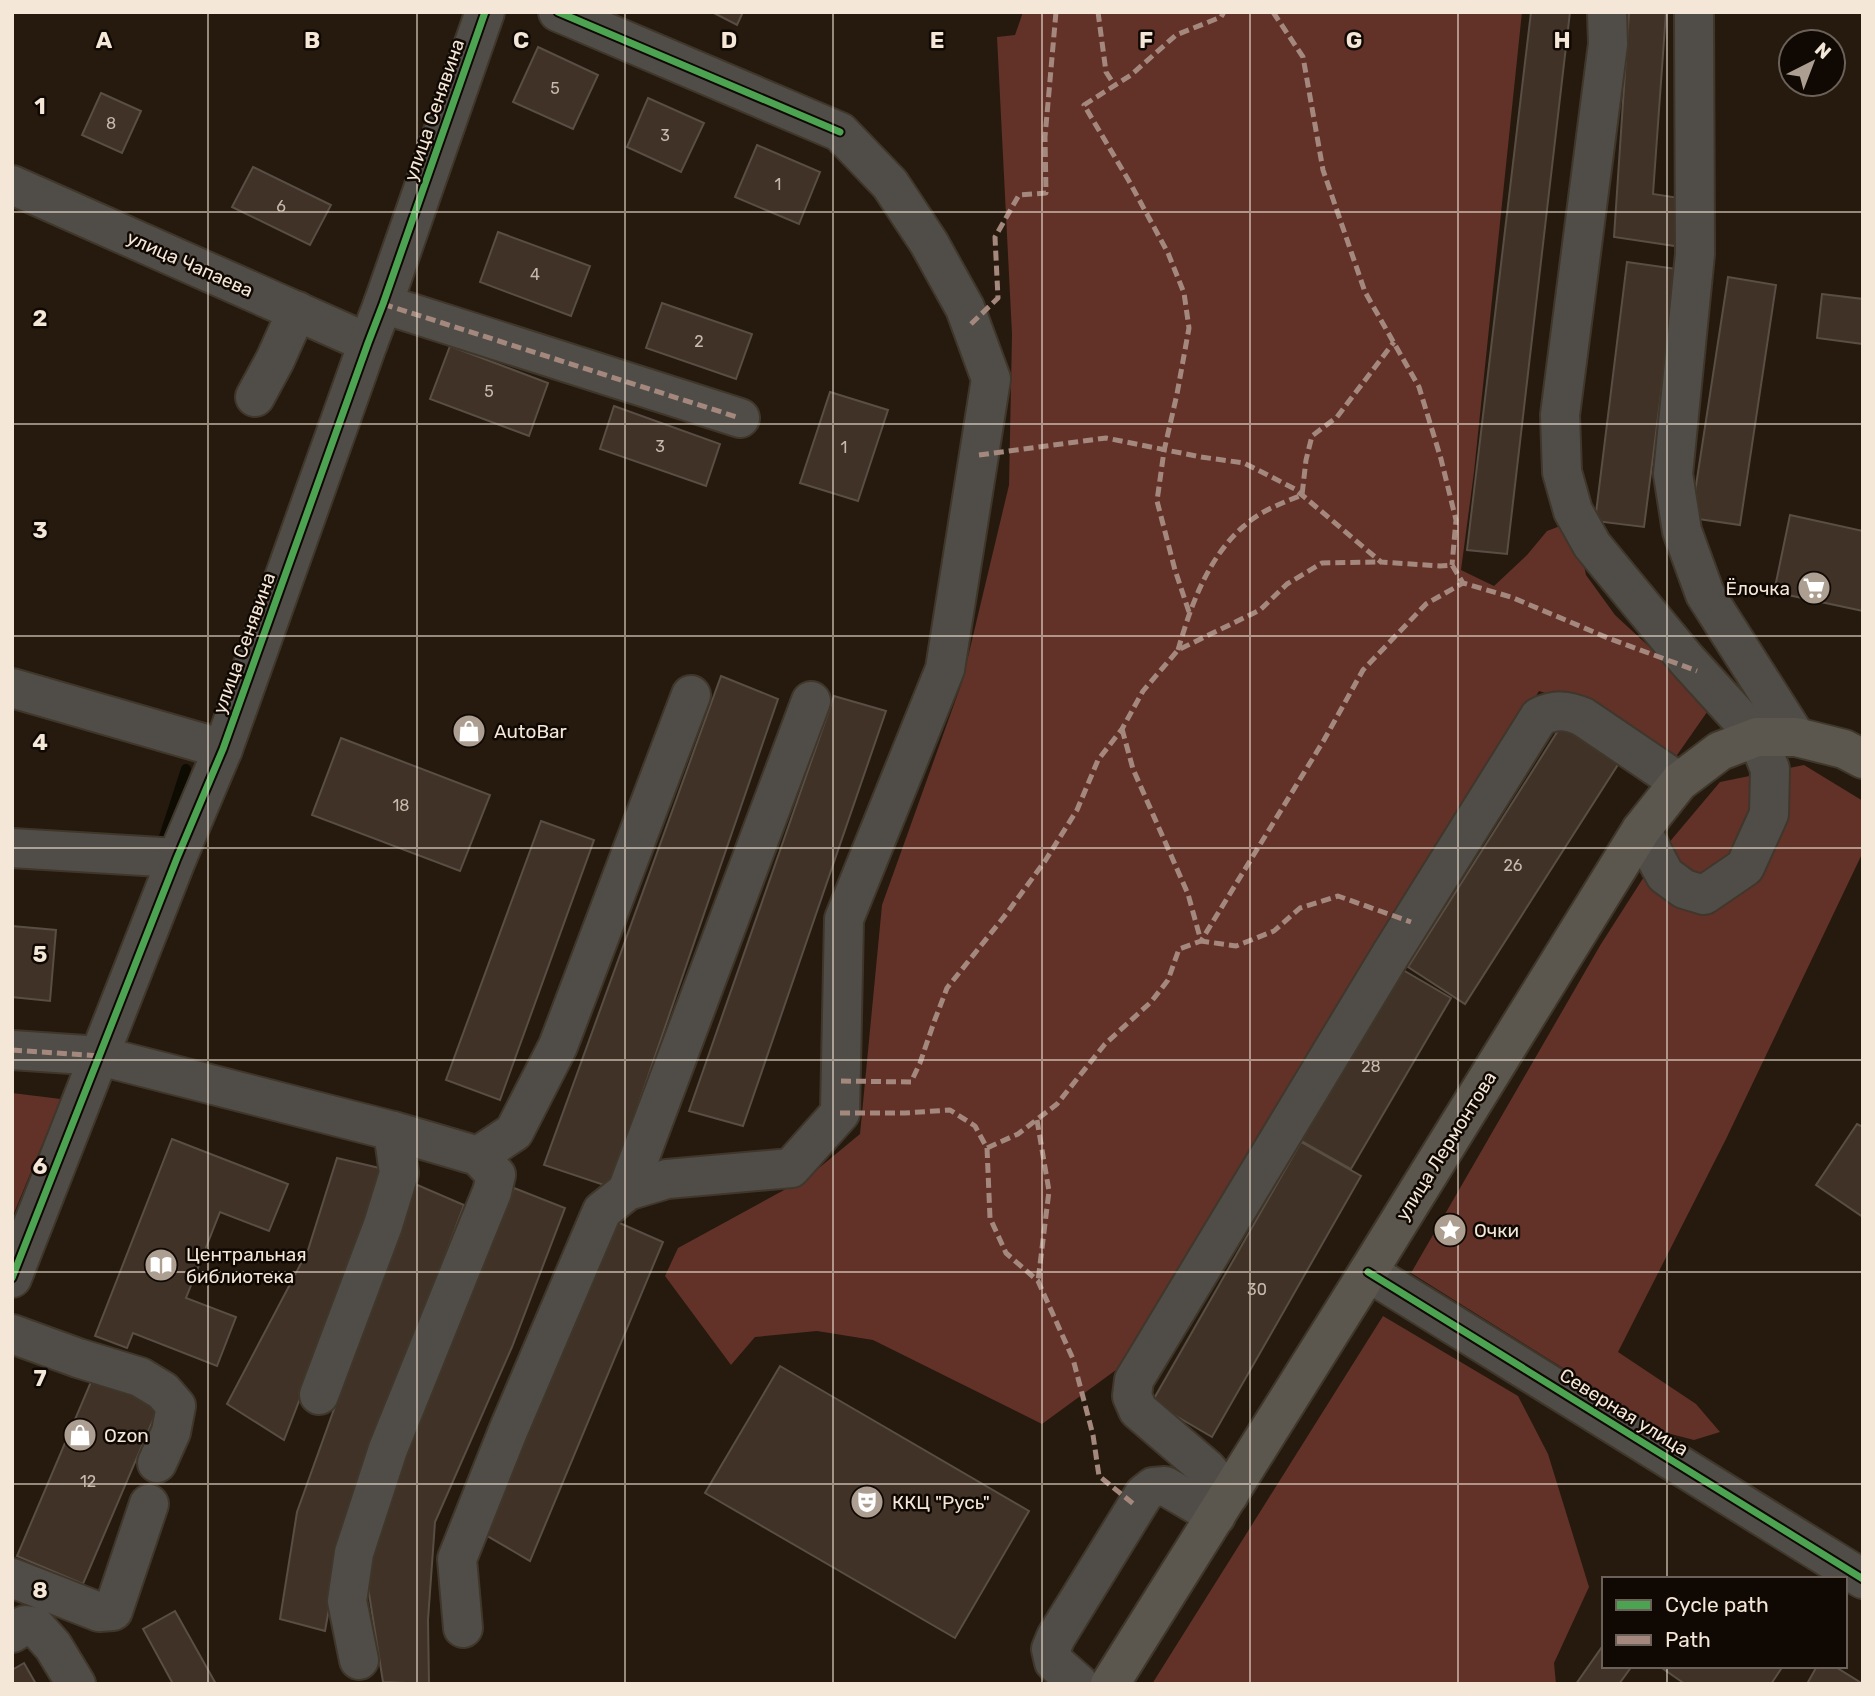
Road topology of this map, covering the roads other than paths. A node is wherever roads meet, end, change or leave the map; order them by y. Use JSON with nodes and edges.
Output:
{"nodes":[{"id":1,"x":485,"y":12,"type":"edge"},
{"id":2,"x":558,"y":12,"type":"edge"},
{"id":3,"x":1606,"y":12,"type":"edge"},
{"id":4,"x":1695,"y":12,"type":"edge"},
{"id":5,"x":12,"y":185,"type":"edge"},
{"id":6,"x":383,"y":304,"type":"junction"},
{"id":7,"x":297,"y":311,"type":"junction"},
{"id":8,"x":368,"y":343,"type":"junction"},
{"id":9,"x":255,"y":397,"type":"dead end"},
{"id":10,"x":740,"y":418,"type":"dead end"},
{"id":11,"x":12,"y":688,"type":"edge"},
{"id":12,"x":691,"y":695,"type":"dead end"},
{"id":13,"x":811,"y":701,"type":"dead end"},
{"id":14,"x":1758,"y":737,"type":"junction"},
{"id":15,"x":1796,"y":737,"type":"junction"},
{"id":16,"x":223,"y":749,"type":"junction"},
{"id":17,"x":1863,"y":759,"type":"edge"},
{"id":18,"x":1679,"y":782,"type":"junction"},
{"id":19,"x":1641,"y":830,"type":"junction"},
{"id":20,"x":12,"y":848,"type":"edge"},
{"id":21,"x":177,"y":859,"type":"junction"},
{"id":22,"x":12,"y":1050,"type":"edge"},
{"id":23,"x":100,"y":1056,"type":"junction"},
{"id":24,"x":393,"y":1131,"type":"junction"},
{"id":25,"x":478,"y":1156,"type":"junction"},
{"id":26,"x":627,"y":1191,"type":"junction"},
{"id":27,"x":12,"y":1278,"type":"edge"},
{"id":28,"x":1383,"y":1282,"type":"junction"},
{"id":29,"x":12,"y":1334,"type":"edge"},
{"id":30,"x":318,"y":1395,"type":"dead end"},
{"id":31,"x":158,"y":1463,"type":"dead end"},
{"id":32,"x":149,"y":1504,"type":"dead end"},
{"id":33,"x":1222,"y":1505,"type":"junction"},
{"id":34,"x":12,"y":1577,"type":"edge"},
{"id":35,"x":1863,"y":1579,"type":"edge"},
{"id":36,"x":463,"y":1628,"type":"dead end"},
{"id":37,"x":12,"y":1633,"type":"edge"},
{"id":38,"x":359,"y":1660,"type":"dead end"},
{"id":39,"x":76,"y":1684,"type":"edge"},
{"id":40,"x":1080,"y":1684,"type":"edge"},
{"id":41,"x":1110,"y":1684,"type":"edge"}],
"edges":[{"from":1,"to":6,"type":"street","name":"улица Сенявина"},
{"from":2,"to":26,"type":"street"},
{"from":3,"to":14,"type":"street"},
{"from":4,"to":15,"type":"street"},
{"from":5,"to":7,"type":"street","name":"улица Чапаева"},
{"from":6,"to":8,"type":"street","name":"улица Сенявина"},
{"from":6,"to":10,"type":"street"},
{"from":7,"to":8,"type":"street","name":"улица Чапаева"},
{"from":7,"to":9,"type":"street"},
{"from":8,"to":16,"type":"street","name":"улица Сенявина"},
{"from":11,"to":16,"type":"street"},
{"from":12,"to":25,"type":"street"},
{"from":13,"to":26,"type":"street"},
{"from":14,"to":15,"type":"main road","name":"улица Лермонтова"},
{"from":14,"to":18,"type":"main road","name":"улица Лермонтова"},
{"from":14,"to":19,"type":"street"},
{"from":15,"to":17,"type":"main road","name":"улица Лермонтова"},
{"from":16,"to":21,"type":"street","name":"улица Сенявина"},
{"from":18,"to":19,"type":"main road","name":"улица Лермонтова"},
{"from":18,"to":33,"type":"street"},
{"from":19,"to":28,"type":"main road","name":"улица Лермонтова"},
{"from":20,"to":21,"type":"street"},
{"from":21,"to":23,"type":"street","name":"улица Сенявина"},
{"from":22,"to":23,"type":"street"},
{"from":23,"to":24,"type":"street"},
{"from":23,"to":27,"type":"street","name":"улица Сенявина"},
{"from":24,"to":25,"type":"street"},
{"from":24,"to":30,"type":"street"},
{"from":25,"to":38,"type":"street"},
{"from":26,"to":36,"type":"street"},
{"from":28,"to":33,"type":"main road","name":"улица Лермонтова"},
{"from":28,"to":35,"type":"street","name":"Северная улица"},
{"from":29,"to":31,"type":"street"},
{"from":32,"to":34,"type":"street"},
{"from":33,"to":40,"type":"street"},
{"from":33,"to":41,"type":"main road","name":"улица Лермонтова"},
{"from":37,"to":39,"type":"street"}]}
